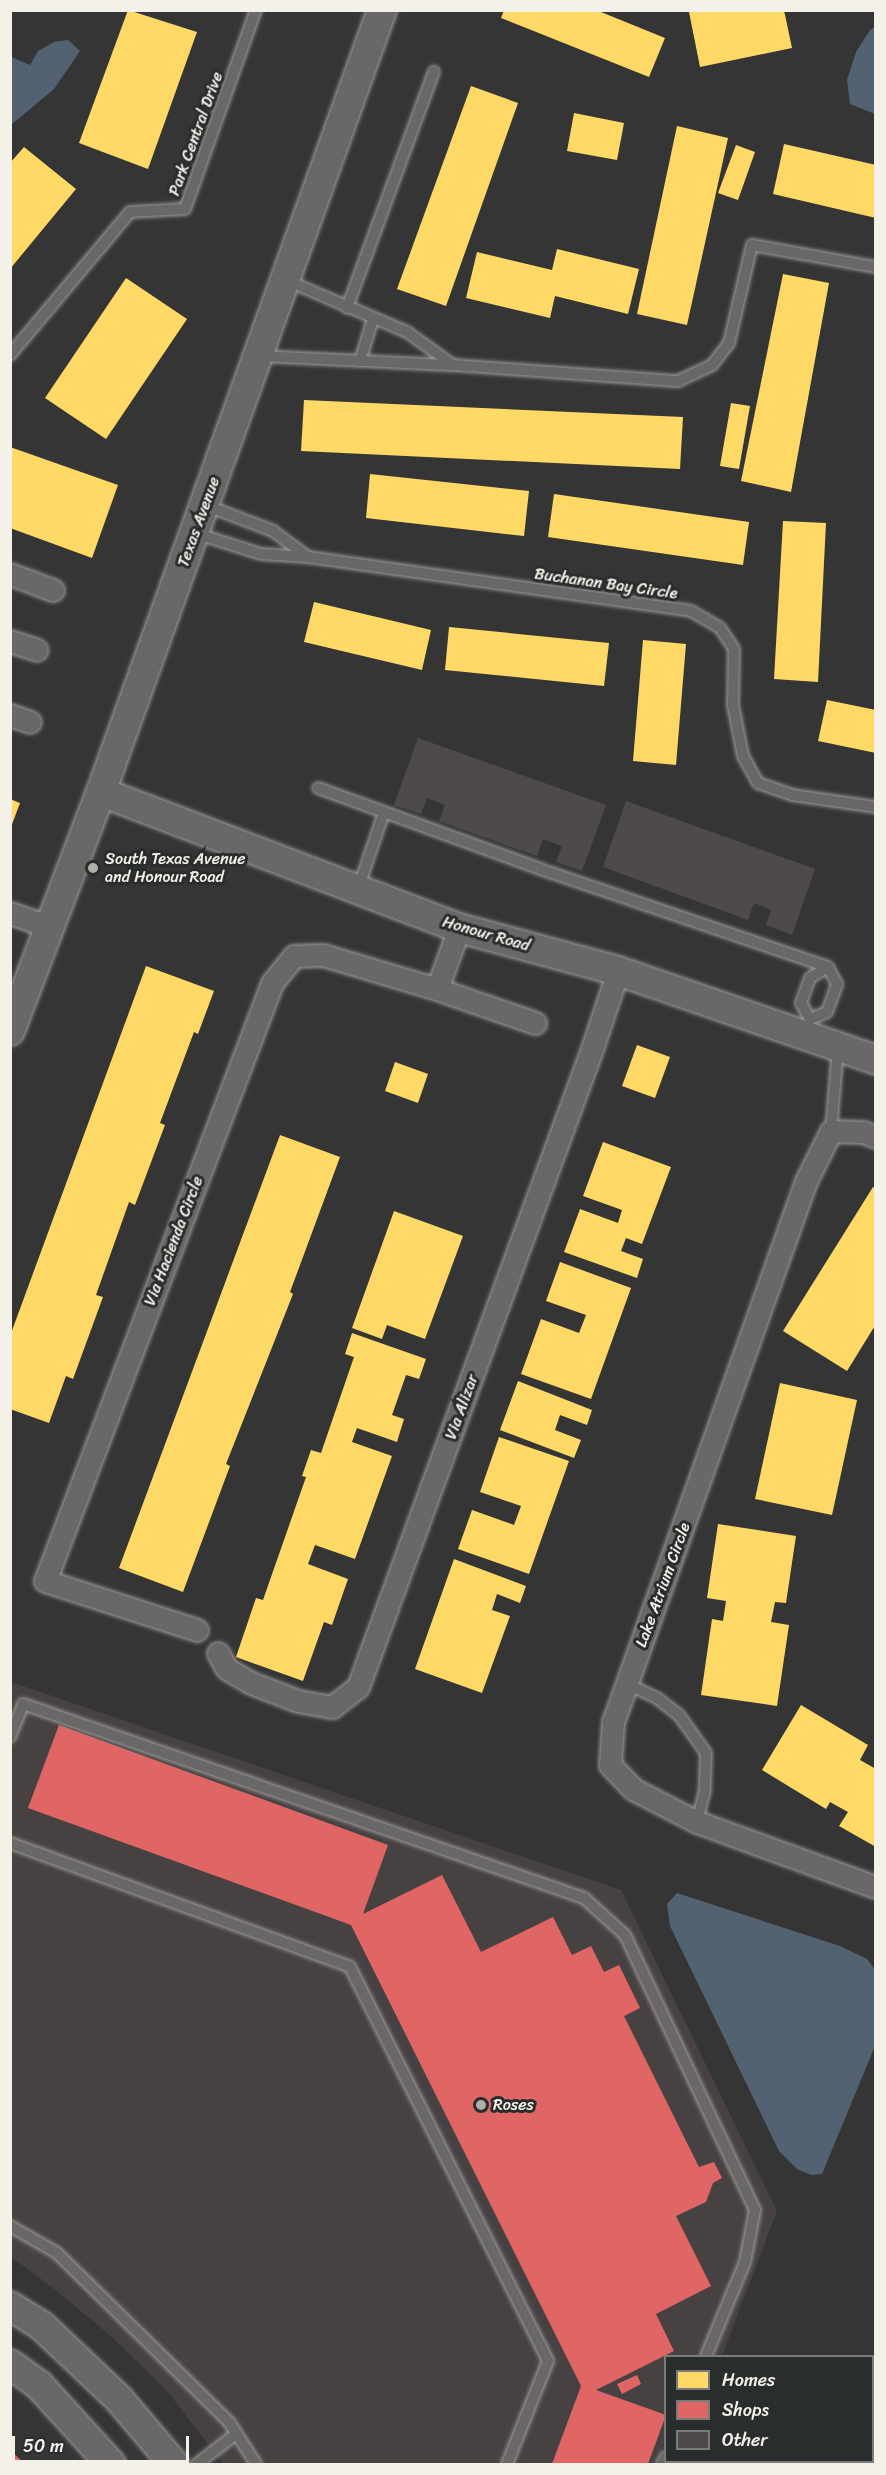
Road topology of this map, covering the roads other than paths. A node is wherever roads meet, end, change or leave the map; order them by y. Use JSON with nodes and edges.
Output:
{"nodes":[{"id":1,"x":256,"y":10,"type":"edge"},
{"id":2,"x":382,"y":10,"type":"edge"},
{"id":3,"x":434,"y":71,"type":"dead end"},
{"id":4,"x":876,"y":267,"type":"edge"},
{"id":5,"x":285,"y":280,"type":"junction"},
{"id":6,"x":347,"y":308,"type":"junction"},
{"id":7,"x":373,"y":319,"type":"junction"},
{"id":8,"x":10,"y":355,"type":"edge"},
{"id":9,"x":258,"y":356,"type":"junction"},
{"id":10,"x":360,"y":362,"type":"junction"},
{"id":11,"x":453,"y":365,"type":"junction"},
{"id":12,"x":205,"y":506,"type":"junction"},
{"id":13,"x":195,"y":533,"type":"junction"},
{"id":14,"x":308,"y":557,"type":"junction"},
{"id":15,"x":10,"y":574,"type":"edge"},
{"id":16,"x":53,"y":590,"type":"dead end"},
{"id":17,"x":10,"y":640,"type":"edge"},
{"id":18,"x":37,"y":650,"type":"dead end"},
{"id":19,"x":318,"y":788,"type":"dead end"},
{"id":20,"x":101,"y":792,"type":"junction"},
{"id":21,"x":876,"y":807,"type":"edge"},
{"id":22,"x":384,"y":812,"type":"junction"},
{"id":23,"x":358,"y":890,"type":"junction"},
{"id":24,"x":10,"y":913,"type":"edge"},
{"id":25,"x":50,"y":927,"type":"junction"},
{"id":26,"x":459,"y":928,"type":"junction"},
{"id":27,"x":828,"y":967,"type":"junction"},
{"id":28,"x":618,"y":971,"type":"junction"},
{"id":29,"x":437,"y":989,"type":"junction"},
{"id":30,"x":535,"y":1023,"type":"dead end"},
{"id":31,"x":807,"y":1027,"type":"junction"},
{"id":32,"x":10,"y":1031,"type":"edge"},
{"id":33,"x":838,"y":1047,"type":"junction"},
{"id":34,"x":876,"y":1060,"type":"edge"},
{"id":35,"x":831,"y":1131,"type":"junction"},
{"id":36,"x":876,"y":1137,"type":"edge"},
{"id":37,"x":197,"y":1630,"type":"dead end"},
{"id":38,"x":218,"y":1653,"type":"dead end"},
{"id":39,"x":627,"y":1684,"type":"junction"},
{"id":40,"x":10,"y":1737,"type":"edge"},
{"id":41,"x":697,"y":1822,"type":"junction"},
{"id":42,"x":10,"y":1843,"type":"edge"},
{"id":43,"x":876,"y":1887,"type":"edge"},
{"id":44,"x":10,"y":2226,"type":"edge"},
{"id":45,"x":10,"y":2306,"type":"edge"},
{"id":46,"x":706,"y":2355,"type":"edge"},
{"id":47,"x":10,"y":2364,"type":"edge"},
{"id":48,"x":236,"y":2434,"type":"junction"},
{"id":49,"x":111,"y":2464,"type":"edge"},
{"id":50,"x":174,"y":2464,"type":"edge"},
{"id":51,"x":197,"y":2464,"type":"edge"},
{"id":52,"x":256,"y":2464,"type":"edge"},
{"id":53,"x":507,"y":2464,"type":"edge"}],
"edges":[{"from":1,"to":8,"type":"lane","name":"Park Central Drive"},
{"from":2,"to":5,"type":"street","name":"Texas Avenue"},
{"from":3,"to":6,"type":"lane"},
{"from":4,"to":11,"type":"lane"},
{"from":5,"to":6,"type":"lane"},
{"from":5,"to":9,"type":"street","name":"Texas Avenue"},
{"from":6,"to":7,"type":"lane"},
{"from":7,"to":10,"type":"lane"},
{"from":7,"to":11,"type":"lane"},
{"from":9,"to":10,"type":"lane"},
{"from":9,"to":12,"type":"street","name":"Texas Avenue"},
{"from":10,"to":11,"type":"lane"},
{"from":12,"to":13,"type":"street","name":"Texas Avenue"},
{"from":12,"to":14,"type":"lane","name":"Buchanan Bay Circle"},
{"from":13,"to":14,"type":"lane","name":"Buchanan Bay Circle"},
{"from":13,"to":20,"type":"street","name":"Texas Avenue"},
{"from":14,"to":21,"type":"lane","name":"Buchanan Bay Circle"},
{"from":15,"to":16,"type":"street"},
{"from":17,"to":18,"type":"street"},
{"from":19,"to":22,"type":"lane"},
{"from":20,"to":23,"type":"street","name":"Honour Road"},
{"from":20,"to":25,"type":"street","name":"Texas Avenue"},
{"from":22,"to":23,"type":"lane"},
{"from":22,"to":27,"type":"lane"},
{"from":23,"to":26,"type":"street","name":"Honour Road"},
{"from":24,"to":25,"type":"street"},
{"from":25,"to":32,"type":"street","name":"Texas Avenue"},
{"from":26,"to":28,"type":"street","name":"Honour Road"},
{"from":26,"to":29,"type":"street"},
{"from":27,"to":31,"type":"lane"},
{"from":27,"to":31,"type":"lane"},
{"from":28,"to":31,"type":"street","name":"Honour Road"},
{"from":28,"to":38,"type":"street","name":"Via Alizar"},
{"from":29,"to":30,"type":"street"},
{"from":29,"to":37,"type":"street","name":"Via Hacienda Circle"},
{"from":31,"to":33,"type":"street","name":"Honour Road"},
{"from":33,"to":34,"type":"street","name":"Honour Road"},
{"from":33,"to":35,"type":"lane","name":"Lake Atrium Circle"},
{"from":35,"to":36,"type":"street"},
{"from":35,"to":39,"type":"street","name":"Lake Atrium Circle"},
{"from":39,"to":41,"type":"lane"},
{"from":39,"to":41,"type":"street","name":"Lake Atrium Circle"},
{"from":40,"to":46,"type":"lane"},
{"from":41,"to":43,"type":"street","name":"Lake Atrium Circle"},
{"from":42,"to":53,"type":"lane"},
{"from":44,"to":48,"type":"lane"},
{"from":45,"to":50,"type":"street"},
{"from":47,"to":49,"type":"street"},
{"from":48,"to":51,"type":"lane"},
{"from":48,"to":52,"type":"lane"}]}
